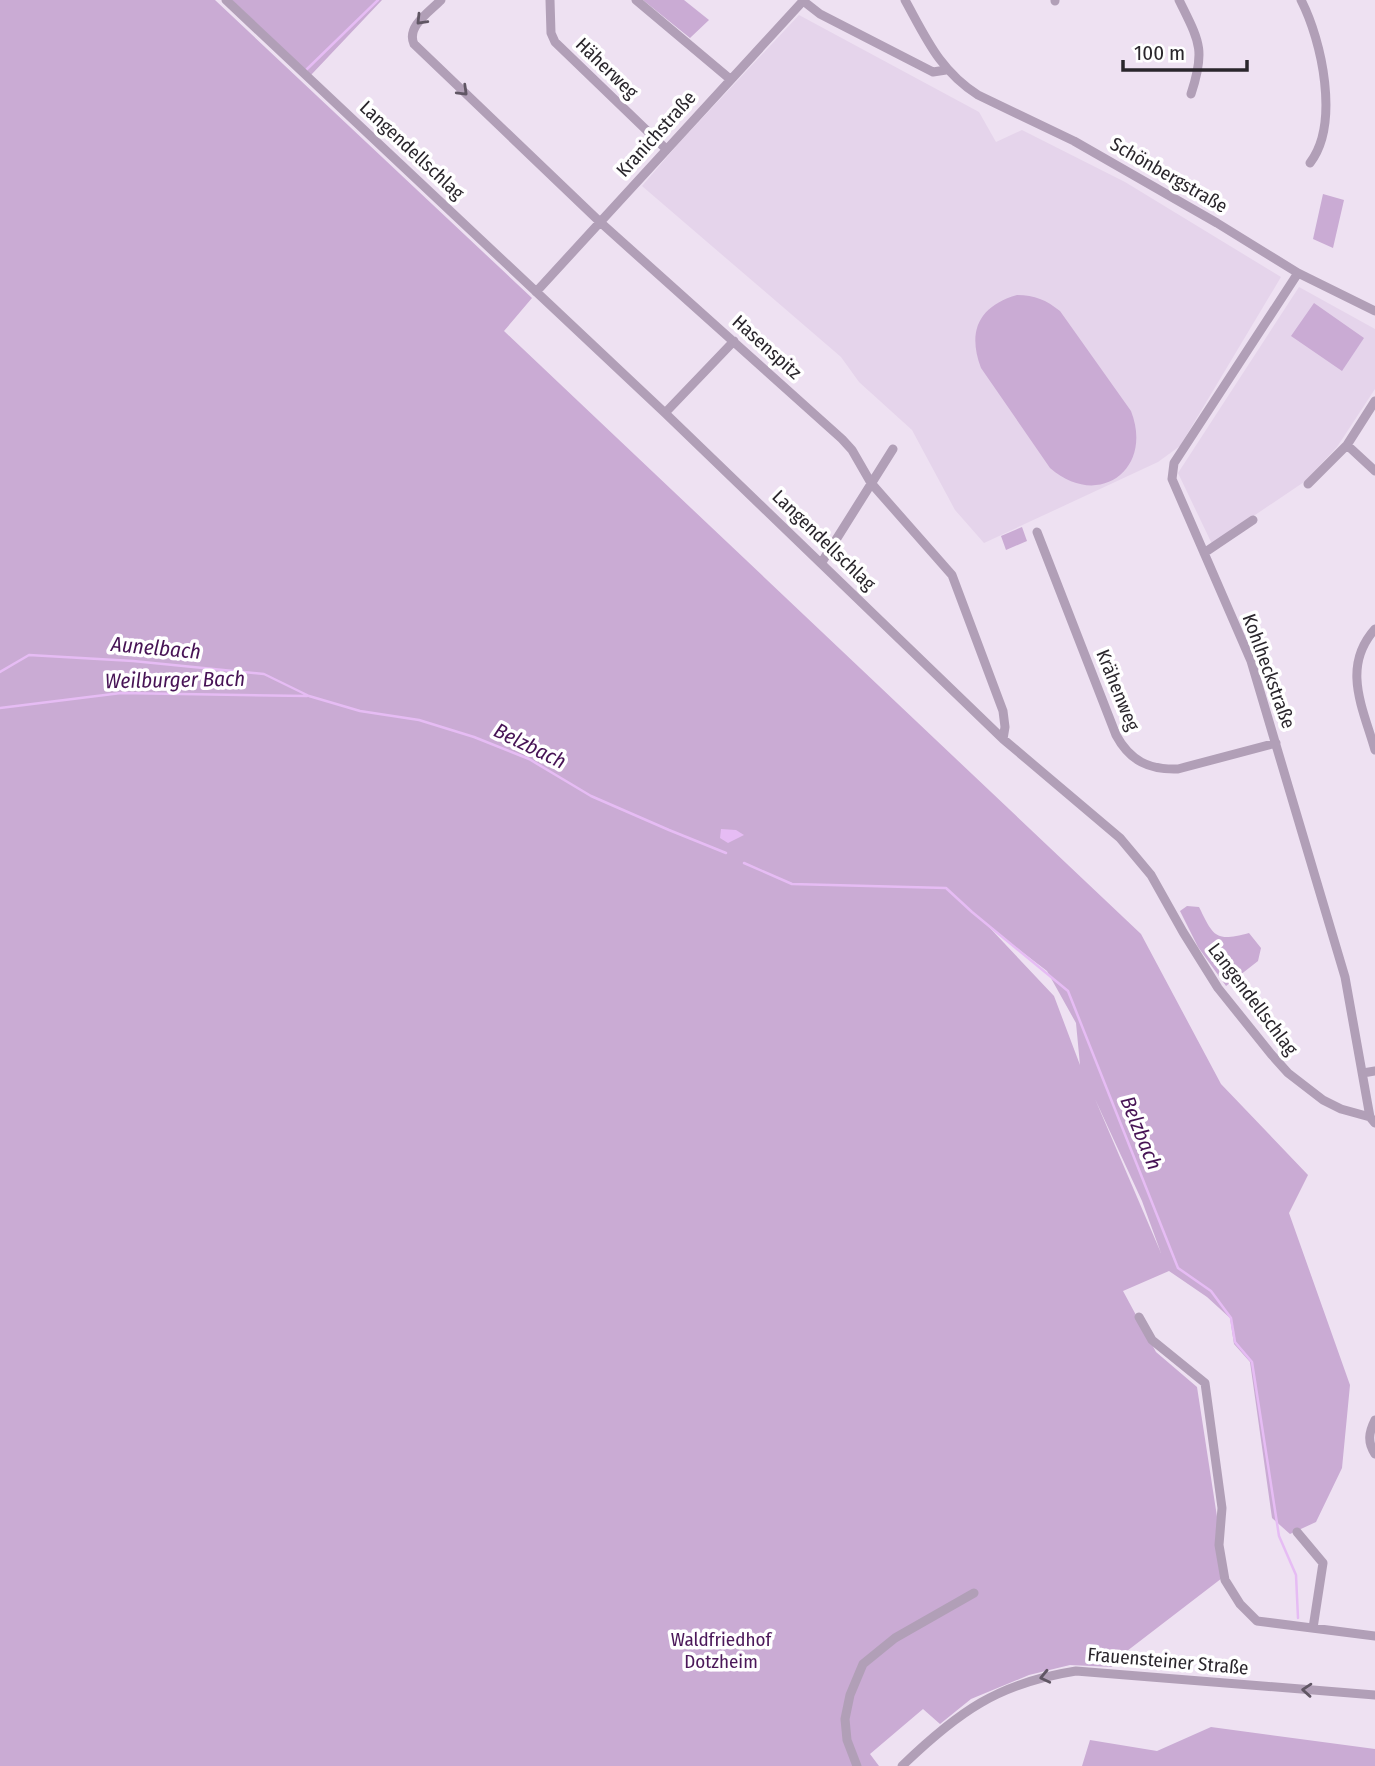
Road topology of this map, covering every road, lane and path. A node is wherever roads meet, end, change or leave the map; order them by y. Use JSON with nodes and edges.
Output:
{"nodes":[{"id":1,"x":226,"y":0,"type":"edge"},
{"id":2,"x":441,"y":0,"type":"edge"},
{"id":3,"x":550,"y":0,"type":"edge"},
{"id":4,"x":636,"y":0,"type":"edge"},
{"id":5,"x":905,"y":0,"type":"edge"},
{"id":6,"x":1179,"y":0,"type":"edge"},
{"id":7,"x":1301,"y":0,"type":"edge"},
{"id":8,"x":803,"y":1,"type":"edge"},
{"id":9,"x":946,"y":70,"type":"junction"},
{"id":10,"x":730,"y":79,"type":"junction"},
{"id":11,"x":1191,"y":94,"type":"dead end"},
{"id":12,"x":666,"y":149,"type":"junction"},
{"id":13,"x":1310,"y":163,"type":"dead end"},
{"id":14,"x":600,"y":222,"type":"junction"},
{"id":15,"x":1298,"y":273,"type":"junction"},
{"id":16,"x":536,"y":292,"type":"junction"},
{"id":17,"x":1375,"y":311,"type":"edge"},
{"id":18,"x":734,"y":341,"type":"junction"},
{"id":19,"x":1375,"y":401,"type":"edge"},
{"id":20,"x":666,"y":413,"type":"junction"},
{"id":21,"x":1347,"y":444,"type":"junction"},
{"id":22,"x":893,"y":449,"type":"dead end"},
{"id":23,"x":1375,"y":471,"type":"edge"},
{"id":24,"x":872,"y":483,"type":"junction"},
{"id":25,"x":1308,"y":484,"type":"dead end"},
{"id":26,"x":1254,"y":520,"type":"dead end"},
{"id":27,"x":1037,"y":531,"type":"dead end"},
{"id":28,"x":1204,"y":553,"type":"junction"},
{"id":29,"x":822,"y":562,"type":"junction"},
{"id":30,"x":1375,"y":629,"type":"edge"},
{"id":31,"x":1003,"y":739,"type":"junction"},
{"id":32,"x":1276,"y":743,"type":"junction"},
{"id":33,"x":1375,"y":750,"type":"edge"},
{"id":34,"x":1375,"y":1071,"type":"edge"},
{"id":35,"x":1363,"y":1073,"type":"junction"},
{"id":36,"x":1372,"y":1120,"type":"edge"},
{"id":37,"x":1139,"y":1317,"type":"dead end"},
{"id":38,"x":1375,"y":1420,"type":"edge"},
{"id":39,"x":1372,"y":1433,"type":"edge"},
{"id":40,"x":1375,"y":1454,"type":"edge"},
{"id":41,"x":1297,"y":1532,"type":"dead end"},
{"id":42,"x":974,"y":1593,"type":"dead end"},
{"id":43,"x":1313,"y":1628,"type":"junction"},
{"id":44,"x":1375,"y":1636,"type":"edge"},
{"id":45,"x":1375,"y":1695,"type":"edge"},
{"id":46,"x":857,"y":1766,"type":"edge"},
{"id":47,"x":902,"y":1766,"type":"edge"}],
"edges":[{"from":1,"to":16,"type":"street","name":"Langendellschlag"},
{"from":2,"to":14,"type":"street","name":"Hasenspitz","one_way":true},
{"from":3,"to":12,"type":"street","name":"Häherweg"},
{"from":4,"to":10,"type":"street"},
{"from":5,"to":9,"type":"street"},
{"from":6,"to":11,"type":"street"},
{"from":7,"to":13,"type":"street"},
{"from":8,"to":9,"type":"street"},
{"from":8,"to":10,"type":"street","name":"Kranichstraße"},
{"from":9,"to":15,"type":"street","name":"Schönbergstraße"},
{"from":10,"to":12,"type":"street","name":"Kranichstraße"},
{"from":12,"to":14,"type":"street","name":"Kranichstraße"},
{"from":14,"to":16,"type":"street","name":"Kranichstraße"},
{"from":14,"to":18,"type":"street","name":"Hasenspitz"},
{"from":15,"to":17,"type":"street","name":"Schönbergstraße"},
{"from":15,"to":28,"type":"street","name":"Kohlheckstraße"},
{"from":16,"to":20,"type":"street","name":"Langendellschlag"},
{"from":18,"to":20,"type":"street"},
{"from":18,"to":24,"type":"street","name":"Hasenspitz"},
{"from":19,"to":21,"type":"street"},
{"from":20,"to":29,"type":"street","name":"Langendellschlag"},
{"from":21,"to":23,"type":"street"},
{"from":21,"to":25,"type":"street"},
{"from":22,"to":24,"type":"street"},
{"from":24,"to":29,"type":"street"},
{"from":24,"to":31,"type":"street","name":"Hasenspitz"},
{"from":26,"to":28,"type":"street"},
{"from":27,"to":32,"type":"street","name":"Krähenweg"},
{"from":28,"to":32,"type":"street","name":"Kohlheckstraße"},
{"from":29,"to":31,"type":"street","name":"Langendellschlag"},
{"from":30,"to":33,"type":"street"},
{"from":31,"to":36,"type":"street","name":"Langendellschlag"},
{"from":32,"to":35,"type":"street","name":"Kohlheckstraße"},
{"from":34,"to":35,"type":"street"},
{"from":35,"to":36,"type":"street","name":"Kohlheckstraße"},
{"from":37,"to":43,"type":"street"},
{"from":38,"to":39,"type":"street"},
{"from":39,"to":40,"type":"street"},
{"from":41,"to":43,"type":"street"},
{"from":42,"to":46,"type":"street"},
{"from":43,"to":44,"type":"street"},
{"from":45,"to":47,"type":"street","name":"Frauensteiner Straße","one_way":true}]}
